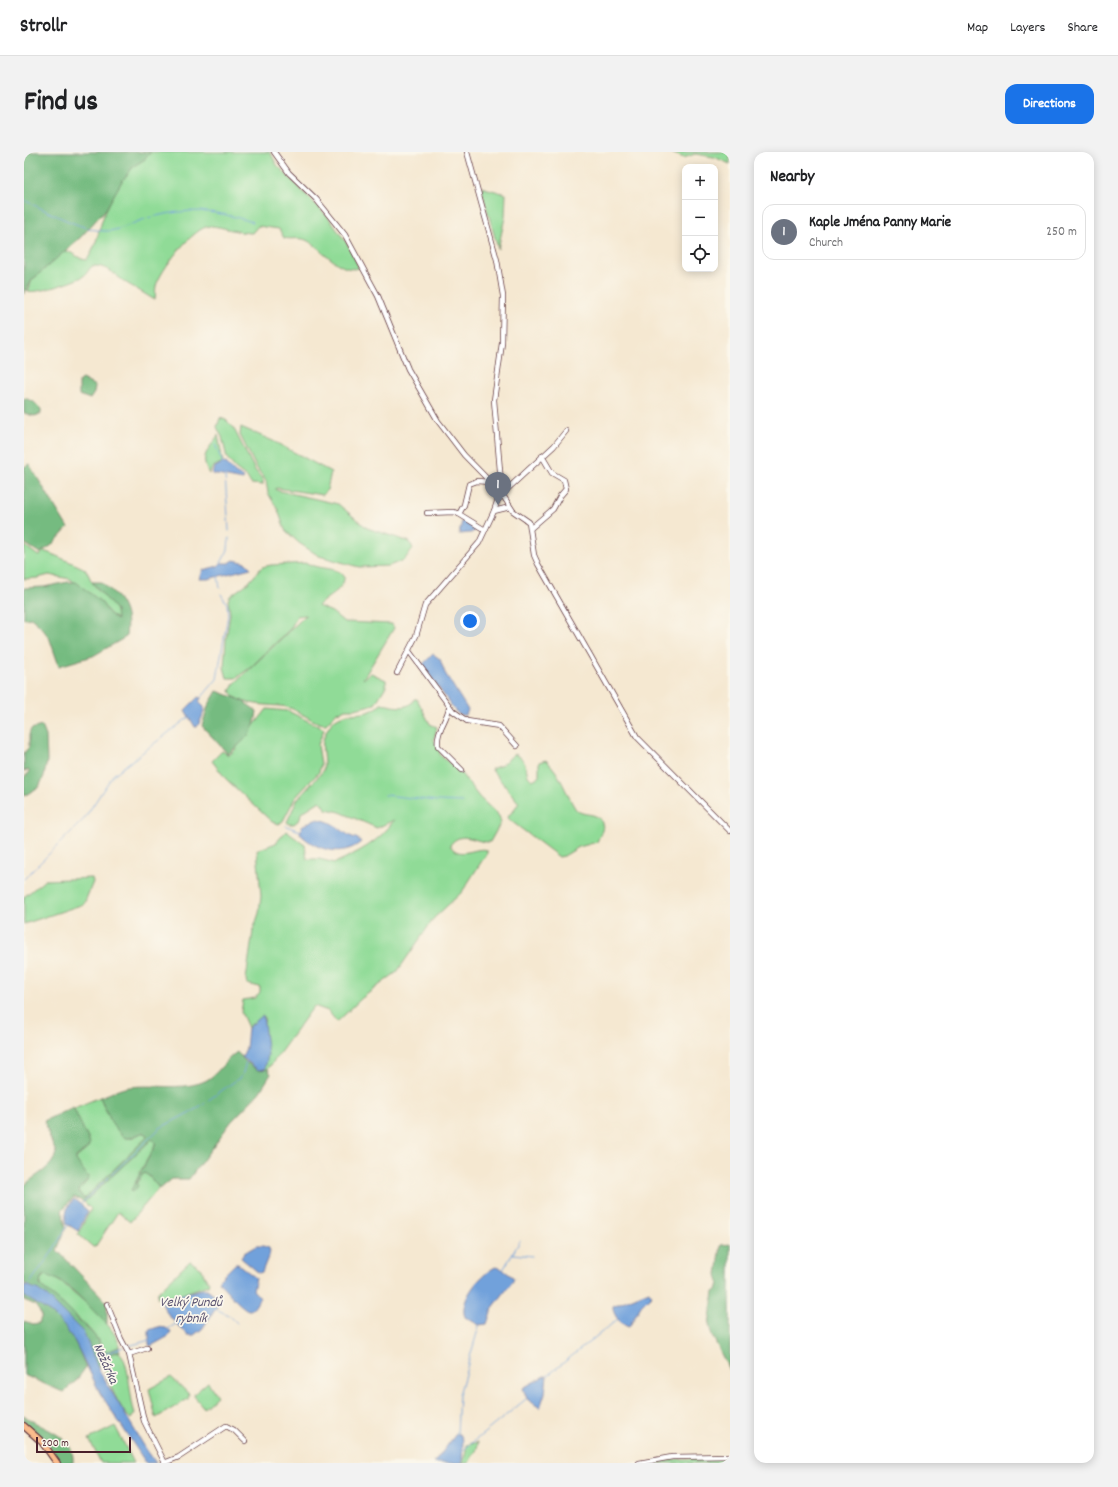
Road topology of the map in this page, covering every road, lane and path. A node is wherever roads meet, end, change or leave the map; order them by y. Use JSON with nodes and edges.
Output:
{"nodes":[{"id":1,"x":274,"y":152,"type":"edge"},
{"id":2,"x":467,"y":152,"type":"edge"},
{"id":3,"x":566,"y":431,"type":"dead end"},
{"id":4,"x":542,"y":456,"type":"junction"},
{"id":5,"x":489,"y":482,"type":"junction"},
{"id":6,"x":502,"y":495,"type":"junction"},
{"id":7,"x":510,"y":507,"type":"junction"},
{"id":8,"x":494,"y":511,"type":"junction"},
{"id":9,"x":427,"y":513,"type":"dead end"},
{"id":10,"x":459,"y":514,"type":"junction"},
{"id":11,"x":531,"y":528,"type":"junction"},
{"id":12,"x":484,"y":530,"type":"junction"},
{"id":13,"x":409,"y":651,"type":"junction"},
{"id":14,"x":397,"y":673,"type":"dead end"},
{"id":15,"x":449,"y":708,"type":"junction"},
{"id":16,"x":517,"y":746,"type":"dead end"},
{"id":17,"x":462,"y":770,"type":"dead end"},
{"id":18,"x":730,"y":831,"type":"edge"},
{"id":19,"x":107,"y":1304,"type":"dead end"},
{"id":20,"x":147,"y":1348,"type":"dead end"},
{"id":21,"x":129,"y":1354,"type":"junction"},
{"id":22,"x":24,"y":1426,"type":"edge"},
{"id":23,"x":245,"y":1441,"type":"dead end"},
{"id":24,"x":730,"y":1456,"type":"edge"},
{"id":25,"x":57,"y":1463,"type":"edge"},
{"id":26,"x":165,"y":1463,"type":"edge"},
{"id":27,"x":639,"y":1463,"type":"edge"}],
"edges":[{"from":1,"to":5,"type":"street"},
{"from":2,"to":6,"type":"street"},
{"from":3,"to":4,"type":"street"},
{"from":4,"to":6,"type":"street"},
{"from":4,"to":11,"type":"street"},
{"from":5,"to":6,"type":"street"},
{"from":5,"to":10,"type":"street"},
{"from":6,"to":7,"type":"street"},
{"from":6,"to":8,"type":"street"},
{"from":7,"to":8,"type":"street"},
{"from":7,"to":11,"type":"street"},
{"from":8,"to":12,"type":"street"},
{"from":9,"to":10,"type":"street"},
{"from":10,"to":12,"type":"street"},
{"from":11,"to":18,"type":"street"},
{"from":12,"to":13,"type":"street"},
{"from":13,"to":14,"type":"street"},
{"from":13,"to":15,"type":"street"},
{"from":15,"to":16,"type":"street"},
{"from":15,"to":17,"type":"street"},
{"from":19,"to":21,"type":"street"},
{"from":20,"to":21,"type":"street"},
{"from":21,"to":26,"type":"street"},
{"from":22,"to":25,"type":"main road"},
{"from":23,"to":26,"type":"street"},
{"from":24,"to":27,"type":"street"}]}
